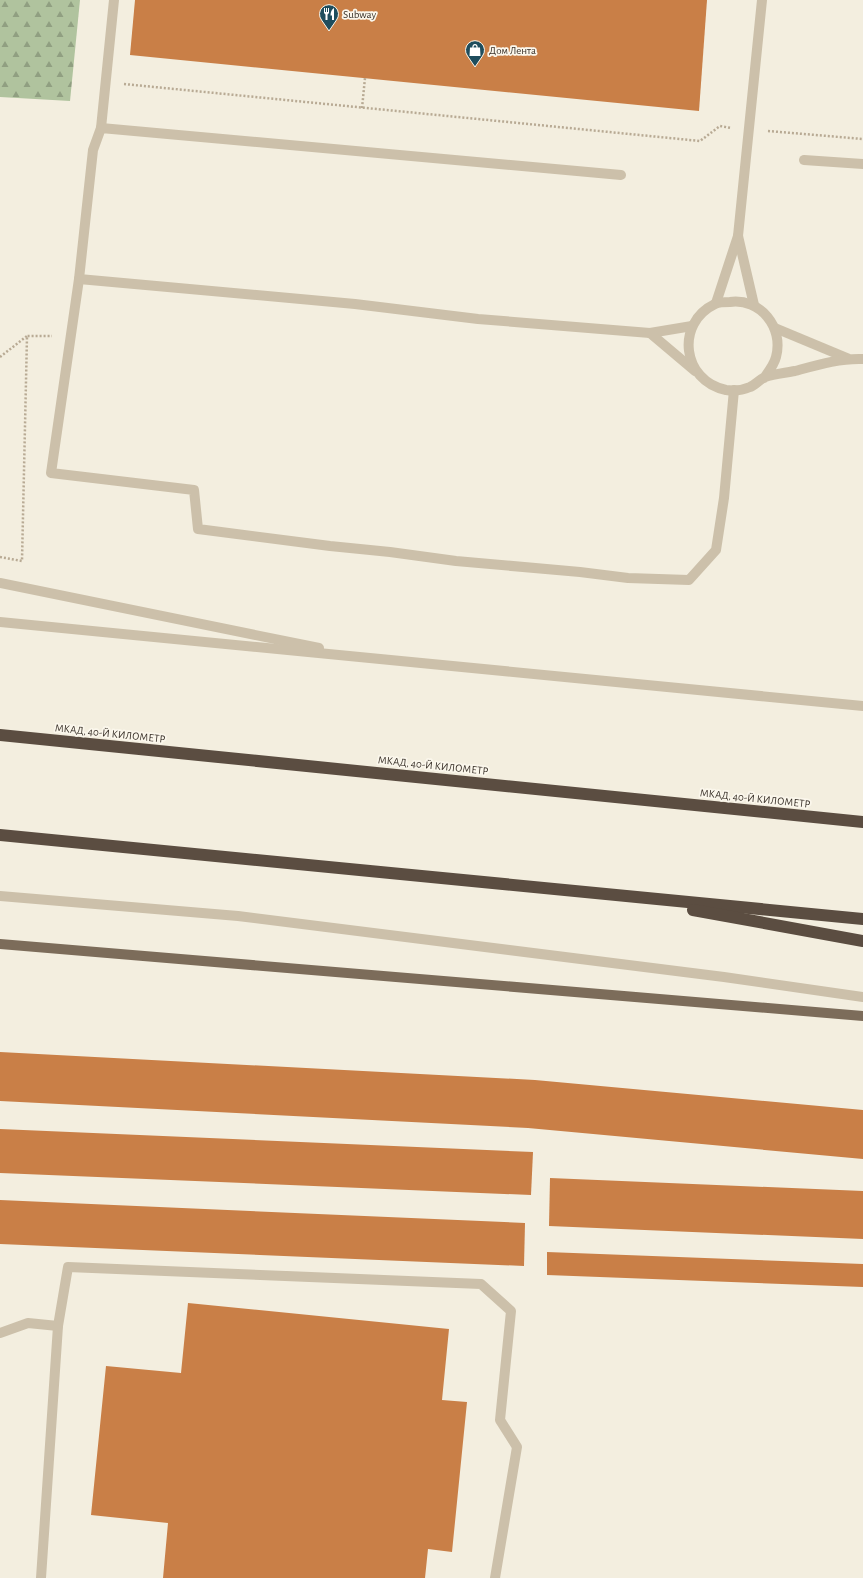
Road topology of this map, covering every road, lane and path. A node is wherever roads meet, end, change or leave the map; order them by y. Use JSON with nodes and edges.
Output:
{"nodes":[{"id":1,"x":114,"y":0,"type":"edge"},
{"id":2,"x":762,"y":0,"type":"edge"},
{"id":3,"x":365,"y":78,"type":"dead end"},
{"id":4,"x":123,"y":84,"type":"dead end"},
{"id":5,"x":362,"y":108,"type":"junction"},
{"id":6,"x":101,"y":128,"type":"junction"},
{"id":7,"x":749,"y":130,"type":"junction"},
{"id":8,"x":863,"y":139,"type":"edge"},
{"id":9,"x":804,"y":160,"type":"dead end"},
{"id":10,"x":863,"y":164,"type":"edge"},
{"id":11,"x":621,"y":175,"type":"dead end"},
{"id":12,"x":738,"y":236,"type":"junction"},
{"id":13,"x":79,"y":279,"type":"junction"},
{"id":14,"x":716,"y":303,"type":"junction"},
{"id":15,"x":754,"y":305,"type":"junction"},
{"id":16,"x":692,"y":326,"type":"junction"},
{"id":17,"x":775,"y":328,"type":"junction"},
{"id":18,"x":650,"y":333,"type":"junction"},
{"id":19,"x":27,"y":336,"type":"junction"},
{"id":20,"x":71,"y":337,"type":"junction"},
{"id":21,"x":0,"y":357,"type":"edge"},
{"id":22,"x":847,"y":358,"type":"junction"},
{"id":23,"x":863,"y":359,"type":"edge"},
{"id":24,"x":695,"y":370,"type":"junction"},
{"id":25,"x":764,"y":378,"type":"junction"},
{"id":26,"x":734,"y":390,"type":"junction"},
{"id":27,"x":0,"y":557,"type":"edge"},
{"id":28,"x":0,"y":583,"type":"edge"},
{"id":29,"x":0,"y":622,"type":"edge"},
{"id":30,"x":374,"y":659,"type":"junction"},
{"id":31,"x":863,"y":706,"type":"edge"},
{"id":32,"x":0,"y":735,"type":"edge"},
{"id":33,"x":863,"y":822,"type":"edge"},
{"id":34,"x":0,"y":835,"type":"edge"},
{"id":35,"x":611,"y":894,"type":"junction"},
{"id":36,"x":0,"y":896,"type":"edge"},
{"id":37,"x":863,"y":919,"type":"edge"},
{"id":38,"x":863,"y":941,"type":"edge"},
{"id":39,"x":0,"y":944,"type":"edge"},
{"id":40,"x":863,"y":997,"type":"edge"},
{"id":41,"x":863,"y":1016,"type":"edge"},
{"id":42,"x":58,"y":1326,"type":"junction"},
{"id":43,"x":0,"y":1333,"type":"edge"},
{"id":44,"x":41,"y":1578,"type":"edge"},
{"id":45,"x":494,"y":1578,"type":"edge"}],
"edges":[{"from":1,"to":6,"type":"street"},
{"from":2,"to":7,"type":"street"},
{"from":3,"to":5,"type":"path"},
{"from":4,"to":5,"type":"path"},
{"from":5,"to":7,"type":"path"},
{"from":6,"to":11,"type":"street"},
{"from":6,"to":13,"type":"street"},
{"from":7,"to":8,"type":"path"},
{"from":7,"to":12,"type":"street"},
{"from":9,"to":10,"type":"street"},
{"from":12,"to":14,"type":"street"},
{"from":12,"to":15,"type":"street"},
{"from":13,"to":18,"type":"street"},
{"from":13,"to":20,"type":"street"},
{"from":14,"to":15,"type":"street"},
{"from":14,"to":16,"type":"street"},
{"from":15,"to":17,"type":"street"},
{"from":16,"to":18,"type":"street"},
{"from":16,"to":24,"type":"street"},
{"from":17,"to":22,"type":"street"},
{"from":17,"to":25,"type":"street"},
{"from":18,"to":24,"type":"street"},
{"from":19,"to":20,"type":"path"},
{"from":19,"to":21,"type":"path"},
{"from":19,"to":27,"type":"path"},
{"from":20,"to":26,"type":"street"},
{"from":22,"to":23,"type":"street"},
{"from":22,"to":25,"type":"street"},
{"from":24,"to":26,"type":"street"},
{"from":25,"to":26,"type":"street"},
{"from":28,"to":30,"type":"street"},
{"from":29,"to":30,"type":"street"},
{"from":30,"to":31,"type":"street"},
{"from":32,"to":33,"type":"highway","name":"МКАД, 40-Й КИЛОМЕТР"},
{"from":34,"to":35,"type":"highway"},
{"from":35,"to":37,"type":"highway"},
{"from":35,"to":38,"type":"highway"},
{"from":36,"to":40,"type":"street"},
{"from":39,"to":41,"type":"main road"},
{"from":42,"to":43,"type":"street"},
{"from":42,"to":44,"type":"street"},
{"from":42,"to":45,"type":"street"}]}
